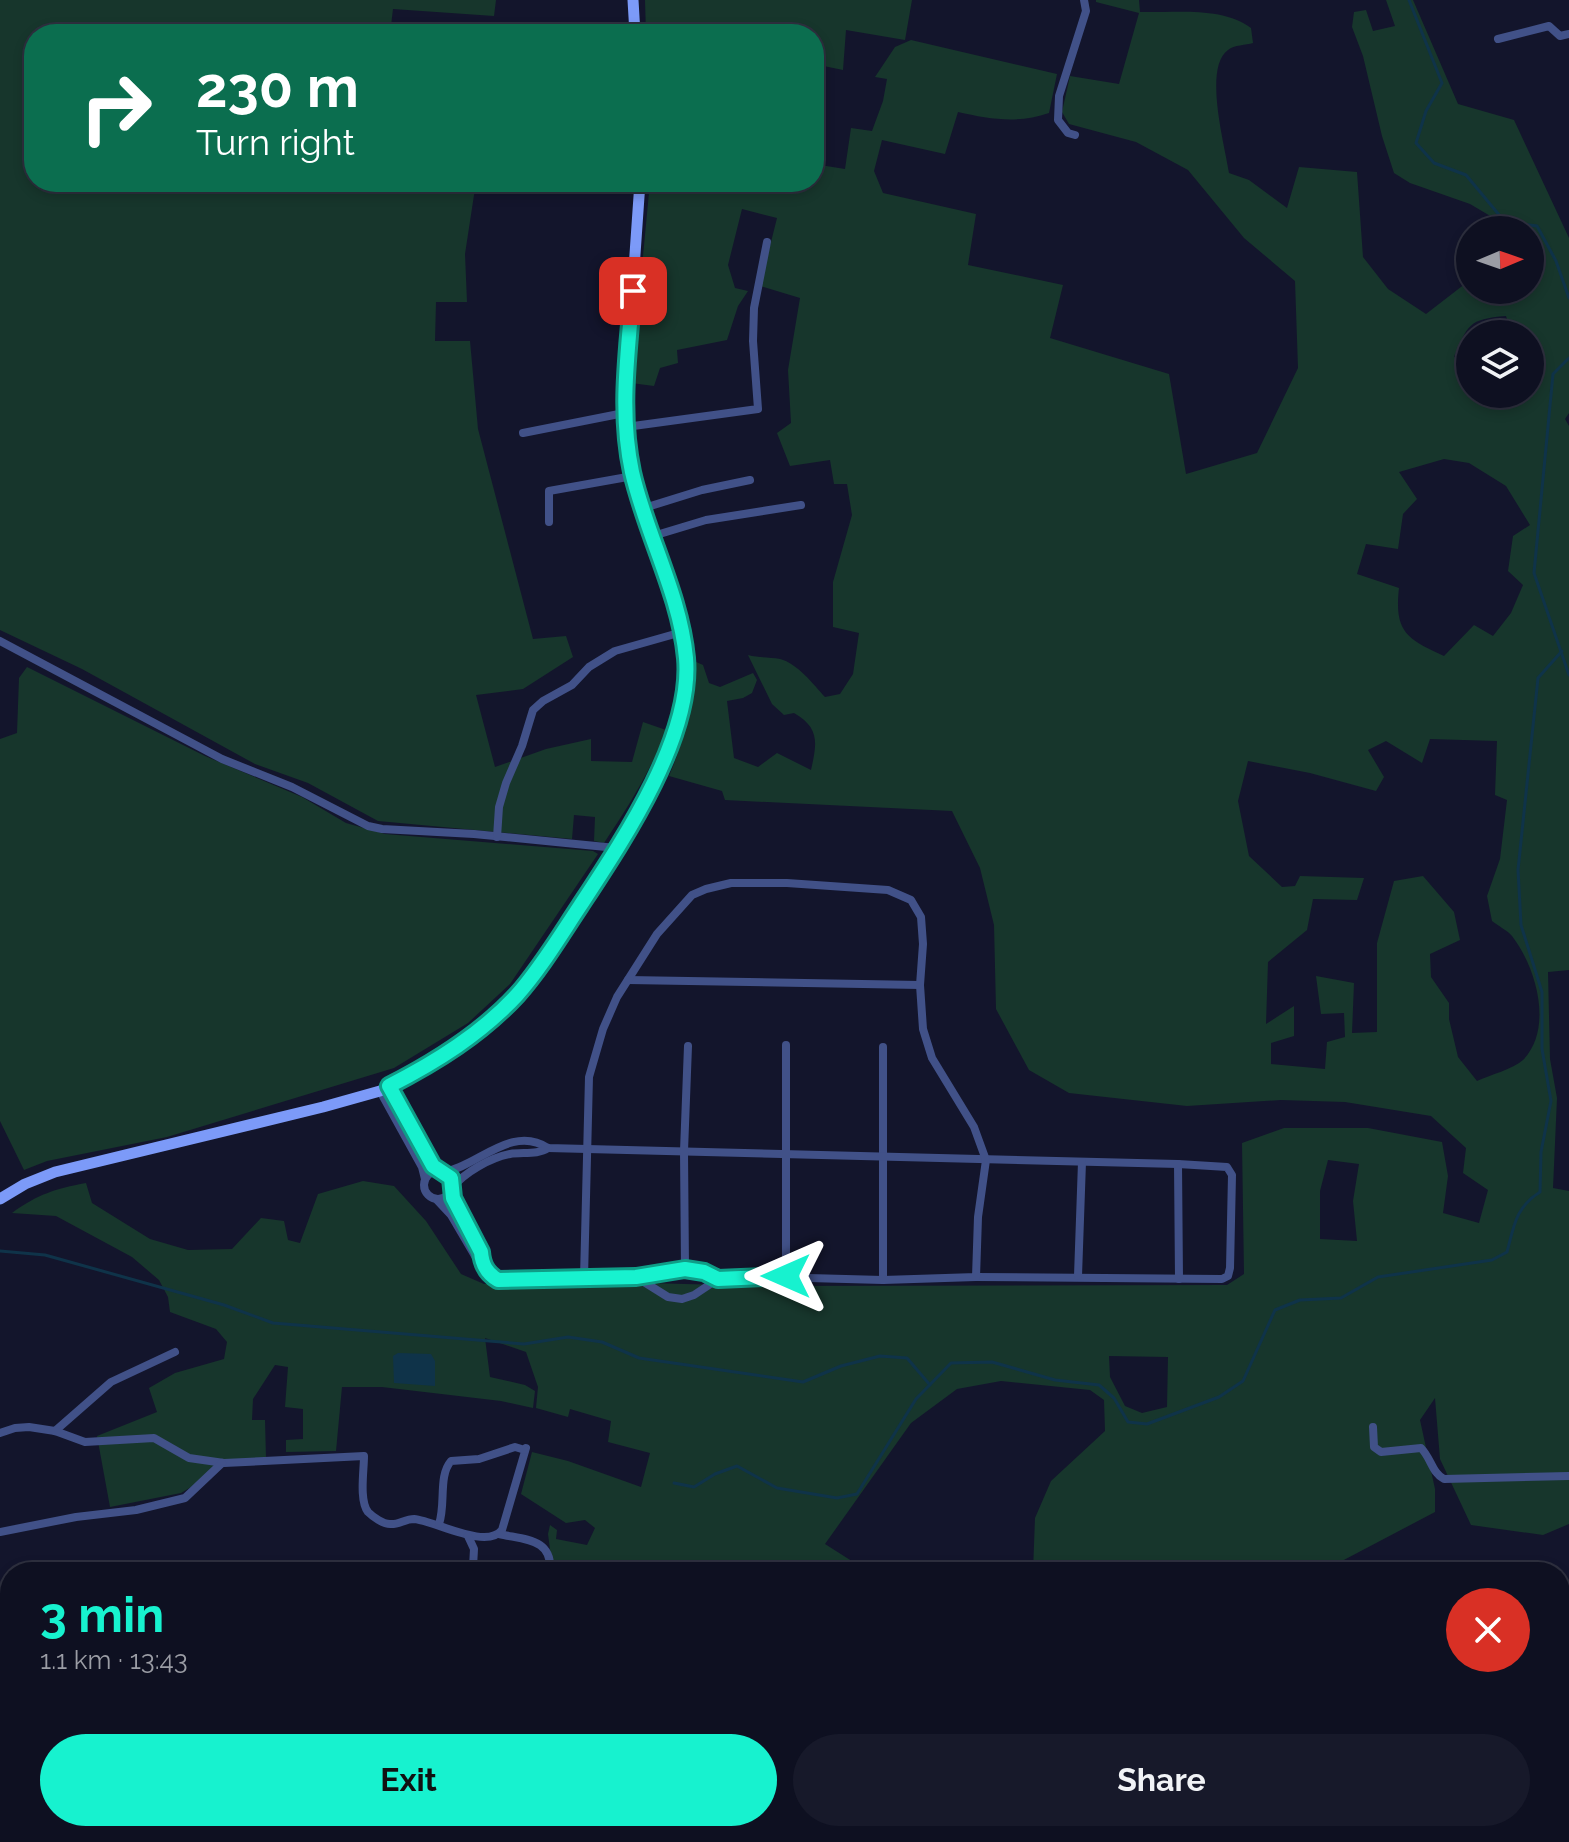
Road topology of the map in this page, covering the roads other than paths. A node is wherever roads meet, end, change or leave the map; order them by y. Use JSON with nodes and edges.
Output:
{"nodes":[{"id":1,"x":633,"y":0,"type":"edge"},
{"id":2,"x":1084,"y":0,"type":"edge"},
{"id":3,"x":634,"y":24,"type":"edge"},
{"id":4,"x":1569,"y":34,"type":"edge"},
{"id":5,"x":1498,"y":39,"type":"dead end"},
{"id":6,"x":1075,"y":135,"type":"dead end"},
{"id":7,"x":639,"y":192,"type":"edge"},
{"id":8,"x":767,"y":242,"type":"dead end"},
{"id":9,"x":624,"y":413,"type":"junction"},
{"id":10,"x":626,"y":427,"type":"junction"},
{"id":11,"x":523,"y":433,"type":"dead end"},
{"id":12,"x":633,"y":476,"type":"junction"},
{"id":13,"x":750,"y":480,"type":"dead end"},
{"id":14,"x":801,"y":505,"type":"dead end"},
{"id":15,"x":644,"y":508,"type":"junction"},
{"id":16,"x":549,"y":522,"type":"dead end"},
{"id":17,"x":653,"y":536,"type":"junction"},
{"id":18,"x":682,"y":632,"type":"junction"},
{"id":19,"x":0,"y":641,"type":"edge"},
{"id":20,"x":497,"y":837,"type":"junction"},
{"id":21,"x":616,"y":848,"type":"junction"},
{"id":22,"x":628,"y":980,"type":"junction"},
{"id":23,"x":920,"y":985,"type":"junction"},
{"id":24,"x":786,"y":1045,"type":"dead end"},
{"id":25,"x":688,"y":1046,"type":"dead end"},
{"id":26,"x":883,"y":1047,"type":"dead end"},
{"id":27,"x":384,"y":1088,"type":"junction"},
{"id":28,"x":588,"y":1149,"type":"junction"},
{"id":29,"x":684,"y":1151,"type":"junction"},
{"id":30,"x":786,"y":1153,"type":"junction"},
{"id":31,"x":881,"y":1156,"type":"junction"},
{"id":32,"x":487,"y":1157,"type":"junction"},
{"id":33,"x":986,"y":1160,"type":"junction"},
{"id":34,"x":1082,"y":1162,"type":"junction"},
{"id":35,"x":1178,"y":1164,"type":"junction"},
{"id":36,"x":442,"y":1171,"type":"junction"},
{"id":37,"x":425,"y":1179,"type":"junction"},
{"id":38,"x":452,"y":1190,"type":"junction"},
{"id":39,"x":0,"y":1199,"type":"edge"},
{"id":40,"x":437,"y":1200,"type":"junction"},
{"id":41,"x":481,"y":1261,"type":"junction"},
{"id":42,"x":685,"y":1269,"type":"junction"},
{"id":43,"x":786,"y":1276,"type":"junction"},
{"id":44,"x":1078,"y":1276,"type":"junction"},
{"id":45,"x":636,"y":1277,"type":"junction"},
{"id":46,"x":976,"y":1277,"type":"junction"},
{"id":47,"x":584,"y":1278,"type":"junction"},
{"id":48,"x":718,"y":1279,"type":"junction"},
{"id":49,"x":1179,"y":1279,"type":"junction"},
{"id":50,"x":883,"y":1280,"type":"junction"},
{"id":51,"x":175,"y":1352,"type":"dead end"},
{"id":52,"x":1373,"y":1427,"type":"dead end"},
{"id":53,"x":55,"y":1431,"type":"junction"},
{"id":54,"x":0,"y":1433,"type":"edge"},
{"id":55,"x":222,"y":1463,"type":"junction"},
{"id":56,"x":1569,"y":1476,"type":"edge"},
{"id":57,"x":439,"y":1524,"type":"junction"},
{"id":58,"x":0,"y":1532,"type":"edge"},
{"id":59,"x":499,"y":1534,"type":"junction"},
{"id":60,"x":468,"y":1536,"type":"junction"},
{"id":61,"x":473,"y":1562,"type":"edge"},
{"id":62,"x":549,"y":1562,"type":"edge"}],
"edges":[{"from":1,"to":3,"type":"street"},
{"from":2,"to":6,"type":"street"},
{"from":4,"to":5,"type":"street"},
{"from":7,"to":9,"type":"street"},
{"from":8,"to":10,"type":"street"},
{"from":9,"to":10,"type":"street"},
{"from":9,"to":11,"type":"street"},
{"from":10,"to":12,"type":"street"},
{"from":12,"to":15,"type":"street"},
{"from":12,"to":16,"type":"street"},
{"from":13,"to":15,"type":"street"},
{"from":14,"to":17,"type":"street"},
{"from":15,"to":17,"type":"street"},
{"from":17,"to":18,"type":"street"},
{"from":18,"to":20,"type":"street"},
{"from":18,"to":21,"type":"street"},
{"from":19,"to":20,"type":"street"},
{"from":20,"to":21,"type":"street"},
{"from":21,"to":27,"type":"street"},
{"from":22,"to":23,"type":"street"},
{"from":22,"to":23,"type":"street"},
{"from":22,"to":28,"type":"street"},
{"from":23,"to":33,"type":"street"},
{"from":24,"to":30,"type":"street"},
{"from":25,"to":29,"type":"street"},
{"from":26,"to":31,"type":"street"},
{"from":27,"to":36,"type":"street"},
{"from":27,"to":37,"type":"street"},
{"from":27,"to":39,"type":"street"},
{"from":28,"to":29,"type":"street"},
{"from":28,"to":32,"type":"street"},
{"from":28,"to":47,"type":"street"},
{"from":29,"to":30,"type":"street"},
{"from":29,"to":42,"type":"street"},
{"from":30,"to":31,"type":"street"},
{"from":30,"to":43,"type":"street"},
{"from":31,"to":33,"type":"street"},
{"from":31,"to":50,"type":"street"},
{"from":32,"to":36,"type":"street"},
{"from":32,"to":38,"type":"street"},
{"from":33,"to":34,"type":"street"},
{"from":33,"to":46,"type":"street"},
{"from":34,"to":35,"type":"street"},
{"from":34,"to":44,"type":"street"},
{"from":35,"to":49,"type":"street"},
{"from":35,"to":49,"type":"street"},
{"from":36,"to":37,"type":"street"},
{"from":36,"to":38,"type":"street"},
{"from":37,"to":40,"type":"street"},
{"from":38,"to":40,"type":"street"},
{"from":38,"to":41,"type":"street"},
{"from":40,"to":41,"type":"street"},
{"from":41,"to":47,"type":"street"},
{"from":42,"to":45,"type":"street"},
{"from":42,"to":48,"type":"street"},
{"from":43,"to":48,"type":"street"},
{"from":43,"to":50,"type":"street"},
{"from":44,"to":46,"type":"street"},
{"from":44,"to":49,"type":"street"},
{"from":45,"to":47,"type":"street"},
{"from":45,"to":48,"type":"street"},
{"from":46,"to":50,"type":"street"},
{"from":51,"to":53,"type":"street"},
{"from":52,"to":56,"type":"street"},
{"from":53,"to":54,"type":"street"},
{"from":53,"to":55,"type":"street"},
{"from":55,"to":57,"type":"street"},
{"from":55,"to":58,"type":"street"},
{"from":57,"to":59,"type":"street"},
{"from":57,"to":60,"type":"street"},
{"from":59,"to":60,"type":"street"},
{"from":59,"to":62,"type":"street"},
{"from":60,"to":61,"type":"street"}]}
